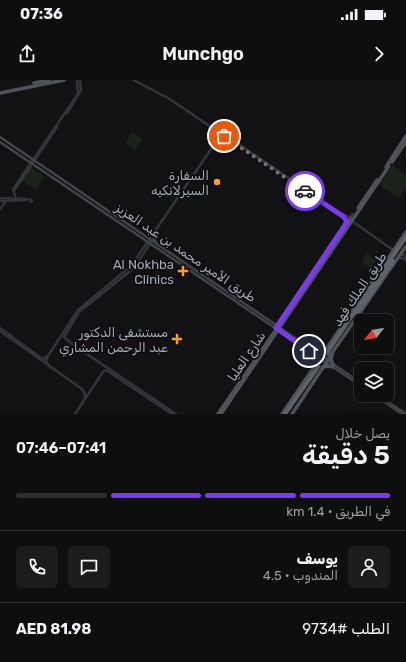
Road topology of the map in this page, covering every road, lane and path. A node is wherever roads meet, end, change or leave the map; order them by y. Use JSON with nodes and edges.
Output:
{"nodes":[{"id":1,"x":49,"y":80,"type":"edge"},
{"id":2,"x":64,"y":80,"type":"edge"},
{"id":3,"x":79,"y":80,"type":"edge"},
{"id":4,"x":134,"y":80,"type":"edge"},
{"id":5,"x":0,"y":92,"type":"edge"},
{"id":6,"x":222,"y":135,"type":"junction"},
{"id":7,"x":406,"y":136,"type":"edge"},
{"id":8,"x":0,"y":137,"type":"edge"},
{"id":9,"x":0,"y":142,"type":"edge"},
{"id":10,"x":406,"y":142,"type":"edge"},
{"id":11,"x":32,"y":163,"type":"junction"},
{"id":12,"x":386,"y":168,"type":"junction"},
{"id":13,"x":16,"y":199,"type":"junction"},
{"id":14,"x":2,"y":202,"type":"edge"},
{"id":15,"x":0,"y":209,"type":"edge"},
{"id":16,"x":348,"y":218,"type":"junction"},
{"id":17,"x":406,"y":232,"type":"edge"},
{"id":18,"x":406,"y":237,"type":"edge"},
{"id":19,"x":146,"y":238,"type":"junction"},
{"id":20,"x":150,"y":241,"type":"junction"},
{"id":21,"x":406,"y":241,"type":"edge"},
{"id":22,"x":155,"y":245,"type":"junction"},
{"id":23,"x":405,"y":248,"type":"edge"},
{"id":24,"x":394,"y":251,"type":"junction"},
{"id":25,"x":405,"y":258,"type":"edge"},
{"id":26,"x":396,"y":259,"type":"junction"},
{"id":27,"x":320,"y":267,"type":"junction"},
{"id":28,"x":189,"y":269,"type":"junction"},
{"id":29,"x":194,"y":270,"type":"junction"},
{"id":30,"x":375,"y":276,"type":"joint"},
{"id":31,"x":382,"y":282,"type":"junction"},
{"id":32,"x":367,"y":290,"type":"junction"},
{"id":33,"x":227,"y":295,"type":"junction"},
{"id":34,"x":233,"y":296,"type":"junction"},
{"id":35,"x":367,"y":300,"type":"junction"},
{"id":36,"x":361,"y":312,"type":"junction"},
{"id":37,"x":351,"y":322,"type":"junction"},
{"id":38,"x":277,"y":329,"type":"junction"},
{"id":39,"x":0,"y":330,"type":"edge"},
{"id":40,"x":62,"y":336,"type":"junction"},
{"id":41,"x":58,"y":340,"type":"junction"},
{"id":42,"x":66,"y":340,"type":"junction"},
{"id":43,"x":329,"y":344,"type":"junction"},
{"id":44,"x":337,"y":346,"type":"junction"},
{"id":45,"x":309,"y":351,"type":"junction"},
{"id":46,"x":314,"y":351,"type":"junction"},
{"id":47,"x":328,"y":351,"type":"junction"},
{"id":48,"x":48,"y":356,"type":"junction"},
{"id":49,"x":324,"y":359,"type":"junction"},
{"id":50,"x":100,"y":363,"type":"junction"},
{"id":51,"x":333,"y":366,"type":"junction"},
{"id":52,"x":50,"y":367,"type":"junction"},
{"id":53,"x":317,"y":368,"type":"junction"},
{"id":54,"x":103,"y":371,"type":"junction"},
{"id":55,"x":310,"y":374,"type":"junction"},
{"id":56,"x":246,"y":375,"type":"junction"},
{"id":57,"x":317,"y":376,"type":"junction"},
{"id":58,"x":354,"y":379,"type":"edge"},
{"id":59,"x":354,"y":381,"type":"edge"},
{"id":60,"x":93,"y":387,"type":"junction"},
{"id":61,"x":82,"y":389,"type":"junction"},
{"id":62,"x":384,"y":402,"type":"edge"},
{"id":63,"x":388,"y":402,"type":"edge"},
{"id":64,"x":74,"y":414,"type":"edge"},
{"id":65,"x":172,"y":414,"type":"edge"},
{"id":66,"x":176,"y":414,"type":"edge"},
{"id":67,"x":218,"y":414,"type":"edge"},
{"id":68,"x":221,"y":414,"type":"edge"},
{"id":69,"x":283,"y":414,"type":"edge"},
{"id":70,"x":288,"y":414,"type":"edge"},
{"id":71,"x":292,"y":414,"type":"edge"},
{"id":72,"x":402,"y":414,"type":"edge"},
{"id":73,"x":406,"y":414,"type":"edge"}],
"edges":[{"from":1,"to":5,"type":"main road"},
{"from":2,"to":5,"type":"main road"},
{"from":3,"to":11,"type":"street"},
{"from":4,"to":6,"type":"street"},
{"from":6,"to":16,"type":"street"},
{"from":6,"to":20,"type":"street"},
{"from":7,"to":12,"type":"main road","name":"شارع العليا"},
{"from":8,"to":11,"type":"main road","name":"طريق الأمير محمد بن عبد العزيز"},
{"from":9,"to":11,"type":"main road","name":"طريق الأمير محمد بن عبد العزيز"},
{"from":10,"to":12,"type":"main road","name":"شارع العليا"},
{"from":11,"to":13,"type":"street"},
{"from":11,"to":19,"type":"main road","name":"طريق الأمير محمد بن عبد العزيز"},
{"from":12,"to":16,"type":"main road","name":"شارع العليا"},
{"from":12,"to":16,"type":"main road","name":"شارع العليا"},
{"from":13,"to":14,"type":"street"},
{"from":13,"to":14,"type":"street"},
{"from":14,"to":15,"type":"street"},
{"from":16,"to":24,"type":"street"},
{"from":16,"to":27,"type":"main road","name":"شارع العليا"},
{"from":16,"to":27,"type":"main road","name":"شارع العليا"},
{"from":17,"to":24,"type":"main road"},
{"from":18,"to":32,"type":"highway","name":"طريق الملك فهد"},
{"from":19,"to":20,"type":"main road","name":"طريق الأمير محمد بن عبد العزيز"},
{"from":19,"to":20,"type":"main road"},
{"from":20,"to":22,"type":"main road","name":"طريق الأمير محمد بن عبد العزيز"},
{"from":20,"to":22,"type":"main road"},
{"from":20,"to":40,"type":"street"},
{"from":21,"to":35,"type":"highway","name":"طريق الملك فهد"},
{"from":22,"to":28,"type":"main road","name":"طريق الأمير محمد بن عبد العزيز"},
{"from":22,"to":29,"type":"main road","name":"طريق الأمير محمد بن عبد العزيز"},
{"from":23,"to":25,"type":"street"},
{"from":23,"to":26,"type":"main road"},
{"from":24,"to":30,"type":"main road"},
{"from":25,"to":26,"type":"street"},
{"from":26,"to":31,"type":"main road"},
{"from":27,"to":38,"type":"main road","name":"شارع العليا"},
{"from":28,"to":29,"type":"main road"},
{"from":28,"to":33,"type":"main road","name":"طريق الأمير محمد بن عبد العزيز"},
{"from":29,"to":34,"type":"main road","name":"طريق الأمير محمد بن عبد العزيز"},
{"from":30,"to":32,"type":"highway"},
{"from":31,"to":35,"type":"highway"},
{"from":31,"to":36,"type":"main road"},
{"from":32,"to":43,"type":"main road"},
{"from":32,"to":47,"type":"highway","name":"طريق الملك فهد"},
{"from":33,"to":34,"type":"main road"},
{"from":33,"to":38,"type":"main road","name":"طريق الأمير محمد بن عبد العزيز"},
{"from":34,"to":38,"type":"main road","name":"طريق الأمير محمد بن عبد العزيز"},
{"from":35,"to":37,"type":"highway","name":"طريق الملك فهد"},
{"from":36,"to":37,"type":"highway"},
{"from":36,"to":44,"type":"main road"},
{"from":37,"to":47,"type":"highway","name":"طريق الملك فهد"},
{"from":38,"to":45,"type":"main road","name":"طريق الأمير محمد بن عبد العزيز"},
{"from":38,"to":46,"type":"main road","name":"طريق الأمير محمد بن عبد العزيز"},
{"from":38,"to":56,"type":"main road","name":"شارع العليا"},
{"from":39,"to":48,"type":"street"},
{"from":39,"to":52,"type":"street"},
{"from":40,"to":41,"type":"street"},
{"from":40,"to":42,"type":"street"},
{"from":41,"to":42,"type":"street"},
{"from":41,"to":48,"type":"street"},
{"from":42,"to":50,"type":"street"},
{"from":43,"to":46,"type":"main road"},
{"from":43,"to":47,"type":"main road"},
{"from":44,"to":47,"type":"main road"},
{"from":44,"to":49,"type":"main road"},
{"from":44,"to":51,"type":"main road"},
{"from":45,"to":49,"type":"main road","name":"طريق الأمير محمد بن عبد العزيز"},
{"from":45,"to":53,"type":"main road"},
{"from":46,"to":49,"type":"main road","name":"طريق الأمير محمد بن عبد العزيز"},
{"from":47,"to":49,"type":"main road"},
{"from":48,"to":52,"type":"street"},
{"from":49,"to":51,"type":"main road","name":"طريق الأمير محمد بن عبد العزيز"},
{"from":49,"to":53,"type":"main road"},
{"from":49,"to":57,"type":"main road"},
{"from":50,"to":54,"type":"street"},
{"from":50,"to":66,"type":"street"},
{"from":51,"to":57,"type":"main road"},
{"from":51,"to":58,"type":"main road","name":"طريق الأمير محمد بن عبد العزيز"},
{"from":51,"to":59,"type":"main road","name":"طريق الأمير محمد بن عبد العزيز"},
{"from":52,"to":61,"type":"street"},
{"from":53,"to":55,"type":"main road"},
{"from":53,"to":69,"type":"highway"},
{"from":53,"to":70,"type":"highway"},
{"from":54,"to":60,"type":"street"},
{"from":54,"to":65,"type":"street"},
{"from":55,"to":57,"type":"main road"},
{"from":55,"to":69,"type":"main road"},
{"from":56,"to":67,"type":"main road","name":"شارع العليا"},
{"from":56,"to":68,"type":"main road","name":"شارع العليا"},
{"from":57,"to":71,"type":"main road"},
{"from":60,"to":61,"type":"street"},
{"from":60,"to":64,"type":"street"},
{"from":61,"to":64,"type":"street"},
{"from":62,"to":72,"type":"main road"},
{"from":63,"to":73,"type":"main road"}]}
